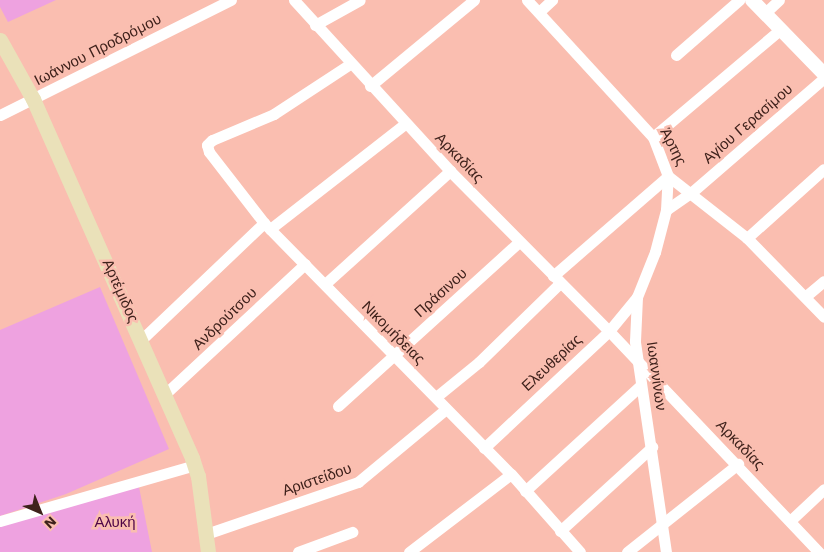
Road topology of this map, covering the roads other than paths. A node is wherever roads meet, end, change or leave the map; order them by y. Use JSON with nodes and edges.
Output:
{"nodes":[{"id":1,"x":203,"y":0,"type":"edge"},
{"id":2,"x":231,"y":0,"type":"edge"},
{"id":3,"x":294,"y":0,"type":"edge"},
{"id":4,"x":360,"y":0,"type":"edge"},
{"id":5,"x":474,"y":0,"type":"edge"},
{"id":6,"x":527,"y":0,"type":"edge"},
{"id":7,"x":552,"y":0,"type":"edge"},
{"id":8,"x":739,"y":0,"type":"edge"},
{"id":9,"x":752,"y":0,"type":"edge"},
{"id":10,"x":779,"y":0,"type":"edge"},
{"id":11,"x":208,"y":12,"type":"junction"},
{"id":12,"x":539,"y":12,"type":"junction"},
{"id":13,"x":765,"y":13,"type":"junction"},
{"id":14,"x":315,"y":25,"type":"junction"},
{"id":15,"x":781,"y":30,"type":"junction"},
{"id":16,"x":0,"y":40,"type":"edge"},
{"id":17,"x":676,"y":55,"type":"dead end"},
{"id":18,"x":350,"y":64,"type":"junction"},
{"id":19,"x":824,"y":74,"type":"edge"},
{"id":20,"x":824,"y":78,"type":"edge"},
{"id":21,"x":370,"y":86,"type":"junction"},
{"id":22,"x":33,"y":99,"type":"junction"},
{"id":23,"x":0,"y":115,"type":"edge"},
{"id":24,"x":406,"y":124,"type":"junction"},
{"id":25,"x":654,"y":137,"type":"junction"},
{"id":26,"x":824,"y":170,"type":"edge"},
{"id":27,"x":450,"y":171,"type":"junction"},
{"id":28,"x":668,"y":176,"type":"junction"},
{"id":29,"x":692,"y":192,"type":"junction"},
{"id":30,"x":666,"y":210,"type":"junction"},
{"id":31,"x":267,"y":226,"type":"junction"},
{"id":32,"x":747,"y":238,"type":"junction"},
{"id":33,"x":519,"y":242,"type":"junction"},
{"id":34,"x":305,"y":264,"type":"junction"},
{"id":35,"x":556,"y":279,"type":"junction"},
{"id":36,"x":824,"y":281,"type":"edge"},
{"id":37,"x":324,"y":284,"type":"junction"},
{"id":38,"x":806,"y":296,"type":"junction"},
{"id":39,"x":637,"y":297,"type":"junction"},
{"id":40,"x":824,"y":317,"type":"edge"},
{"id":41,"x":609,"y":331,"type":"junction"},
{"id":42,"x":141,"y":340,"type":"junction"},
{"id":43,"x":394,"y":356,"type":"junction"},
{"id":44,"x":636,"y":361,"type":"junction"},
{"id":45,"x":641,"y":385,"type":"junction"},
{"id":46,"x":165,"y":394,"type":"junction"},
{"id":47,"x":436,"y":397,"type":"junction"},
{"id":48,"x":338,"y":406,"type":"dead end"},
{"id":49,"x":446,"y":409,"type":"junction"},
{"id":50,"x":652,"y":446,"type":"junction"},
{"id":51,"x":484,"y":448,"type":"junction"},
{"id":52,"x":738,"y":464,"type":"junction"},
{"id":53,"x":195,"y":465,"type":"junction"},
{"id":54,"x":511,"y":474,"type":"junction"},
{"id":55,"x":824,"y":489,"type":"edge"},
{"id":56,"x":525,"y":491,"type":"junction"},
{"id":57,"x":791,"y":520,"type":"junction"},
{"id":58,"x":0,"y":521,"type":"edge"},
{"id":59,"x":663,"y":524,"type":"junction"},
{"id":60,"x":560,"y":531,"type":"junction"},
{"id":61,"x":352,"y":532,"type":"dead end"},
{"id":62,"x":206,"y":534,"type":"junction"},
{"id":63,"x":208,"y":552,"type":"edge"},
{"id":64,"x":298,"y":552,"type":"edge"},
{"id":65,"x":409,"y":552,"type":"edge"},
{"id":66,"x":580,"y":552,"type":"edge"},
{"id":67,"x":627,"y":552,"type":"edge"},
{"id":68,"x":666,"y":552,"type":"edge"},
{"id":69,"x":820,"y":552,"type":"edge"}],
"edges":[{"from":1,"to":11,"type":"street"},
{"from":2,"to":11,"type":"street","name":"Ιωάννου Προδρόμου"},
{"from":3,"to":14,"type":"street","name":"Αρκαδίας"},
{"from":4,"to":14,"type":"street"},
{"from":5,"to":21,"type":"street"},
{"from":6,"to":12,"type":"street","name":"Άρτης"},
{"from":7,"to":12,"type":"street"},
{"from":8,"to":17,"type":"street"},
{"from":9,"to":13,"type":"street"},
{"from":10,"to":13,"type":"street"},
{"from":11,"to":22,"type":"street","name":"Ιωάννου Προδρόμου"},
{"from":12,"to":25,"type":"street","name":"Άρτης"},
{"from":13,"to":15,"type":"street"},
{"from":14,"to":18,"type":"street","name":"Αρκαδίας"},
{"from":15,"to":19,"type":"street"},
{"from":15,"to":25,"type":"street"},
{"from":16,"to":22,"type":"main road","name":"Αρτέμιδος"},
{"from":18,"to":21,"type":"street","name":"Αρκαδίας"},
{"from":18,"to":31,"type":"street","name":"Νικομήδειας"},
{"from":20,"to":29,"type":"street","name":"Αγίου Γερασίμου"},
{"from":21,"to":24,"type":"street","name":"Αρκαδίας"},
{"from":22,"to":23,"type":"street","name":"Ιωάννου Προδρόμου"},
{"from":22,"to":42,"type":"main road","name":"Αρτέμιδος"},
{"from":24,"to":27,"type":"street","name":"Αρκαδίας"},
{"from":24,"to":31,"type":"street"},
{"from":25,"to":28,"type":"street","name":"Άρτης"},
{"from":26,"to":32,"type":"street"},
{"from":27,"to":33,"type":"street","name":"Αρκαδίας"},
{"from":27,"to":37,"type":"street"},
{"from":28,"to":29,"type":"street","name":"Άρτης"},
{"from":28,"to":30,"type":"street","name":"Ιωαννίνων"},
{"from":28,"to":35,"type":"street"},
{"from":29,"to":30,"type":"street"},
{"from":29,"to":32,"type":"street","name":"Άρτης"},
{"from":30,"to":39,"type":"street","name":"Ιωαννίνων"},
{"from":31,"to":34,"type":"street","name":"Νικομήδειας"},
{"from":31,"to":42,"type":"street"},
{"from":32,"to":38,"type":"street","name":"Άρτης"},
{"from":33,"to":35,"type":"street","name":"Αρκαδίας"},
{"from":33,"to":43,"type":"street","name":"Πράσινου"},
{"from":34,"to":37,"type":"street","name":"Νικομήδειας"},
{"from":34,"to":46,"type":"street","name":"Ανδρούτσου"},
{"from":35,"to":41,"type":"street","name":"Αρκαδίας"},
{"from":35,"to":47,"type":"street"},
{"from":36,"to":38,"type":"street"},
{"from":37,"to":43,"type":"street","name":"Νικομήδειας"},
{"from":38,"to":40,"type":"street","name":"Άρτης"},
{"from":39,"to":41,"type":"street","name":"Ελευθερίας"},
{"from":39,"to":44,"type":"street","name":"Ιωαννίνων"},
{"from":41,"to":44,"type":"street","name":"Αρκαδίας"},
{"from":41,"to":51,"type":"street","name":"Ελευθερίας"},
{"from":42,"to":46,"type":"main road","name":"Αρτέμιδος"},
{"from":43,"to":47,"type":"street","name":"Νικομήδειας"},
{"from":43,"to":48,"type":"street","name":"Πράσινου"},
{"from":44,"to":45,"type":"street","name":"Ιωαννίνων"},
{"from":44,"to":52,"type":"street","name":"Αρκαδίας"},
{"from":45,"to":50,"type":"street","name":"Ιωαννίνων"},
{"from":45,"to":56,"type":"street"},
{"from":46,"to":53,"type":"main road","name":"Αρτέμιδος"},
{"from":47,"to":49,"type":"street","name":"Νικομήδειας"},
{"from":49,"to":51,"type":"street","name":"Νικομήδειας"},
{"from":49,"to":62,"type":"street","name":"Αριστείδου"},
{"from":50,"to":59,"type":"street","name":"Ιωαννίνων"},
{"from":50,"to":60,"type":"street"},
{"from":51,"to":54,"type":"street","name":"Νικομήδειας"},
{"from":52,"to":57,"type":"street","name":"Αρκαδίας"},
{"from":52,"to":59,"type":"street"},
{"from":53,"to":58,"type":"street"},
{"from":53,"to":62,"type":"main road","name":"Αρτέμιδος"},
{"from":54,"to":56,"type":"street","name":"Νικομήδειας"},
{"from":54,"to":65,"type":"street"},
{"from":55,"to":57,"type":"street"},
{"from":56,"to":60,"type":"street","name":"Νικομήδειας"},
{"from":57,"to":69,"type":"street","name":"Αρκαδίας"},
{"from":59,"to":67,"type":"street"},
{"from":59,"to":68,"type":"street","name":"Ιωαννίνων"},
{"from":60,"to":66,"type":"street","name":"Νικομήδειας"},
{"from":61,"to":64,"type":"street"},
{"from":62,"to":63,"type":"main road","name":"Αρτέμιδος"}]}
